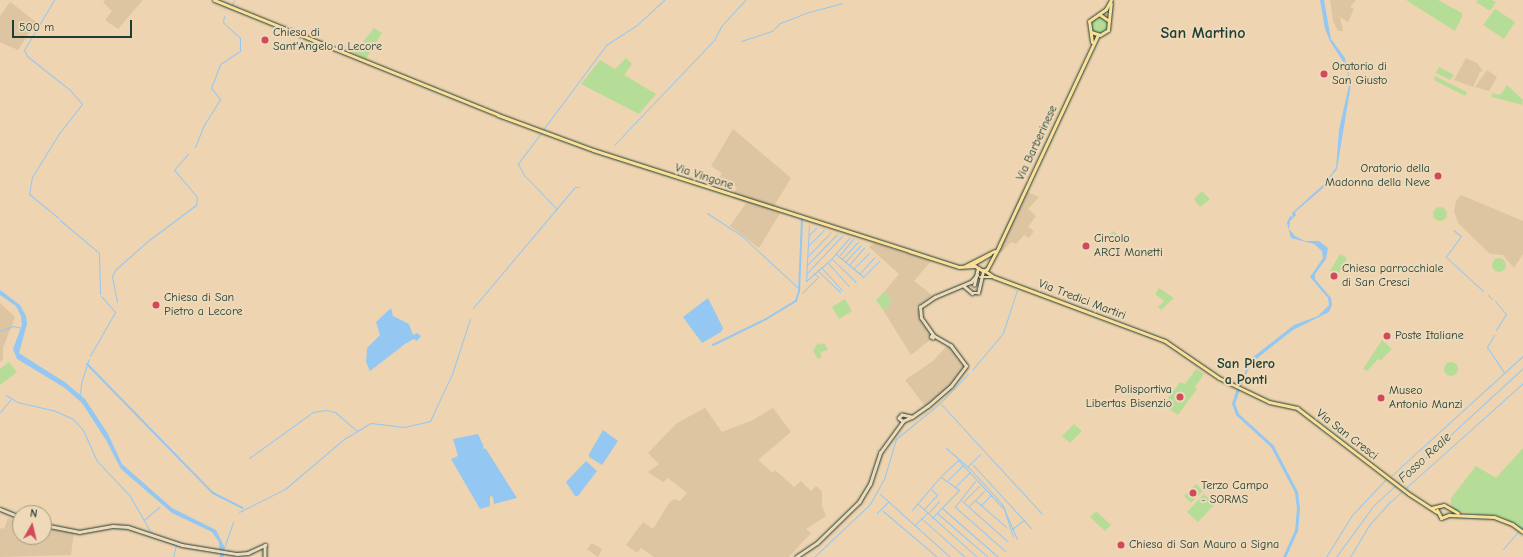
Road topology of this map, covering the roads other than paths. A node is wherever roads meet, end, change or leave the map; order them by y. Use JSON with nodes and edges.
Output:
{"nodes":[{"id":1,"x":214,"y":0,"type":"edge"},
{"id":2,"x":1112,"y":0,"type":"edge"},
{"id":3,"x":1099,"y":14,"type":"junction"},
{"id":4,"x":1110,"y":22,"type":"junction"},
{"id":5,"x":1090,"y":30,"type":"junction"},
{"id":6,"x":1098,"y":35,"type":"junction"},
{"id":7,"x":1091,"y":46,"type":"junction"},
{"id":8,"x":998,"y":248,"type":"junction"},
{"id":9,"x":994,"y":251,"type":"junction"},
{"id":10,"x":983,"y":260,"type":"junction"},
{"id":11,"x":978,"y":262,"type":"junction"},
{"id":12,"x":968,"y":266,"type":"junction"},
{"id":13,"x":988,"y":266,"type":"junction"},
{"id":14,"x":961,"y":267,"type":"junction"},
{"id":15,"x":978,"y":268,"type":"junction"},
{"id":16,"x":984,"y":271,"type":"junction"},
{"id":17,"x":979,"y":276,"type":"junction"},
{"id":18,"x":992,"y":276,"type":"junction"},
{"id":19,"x":974,"y":285,"type":"junction"},
{"id":20,"x":962,"y":286,"type":"junction"},
{"id":21,"x":978,"y":287,"type":"junction"},
{"id":22,"x":970,"y":290,"type":"junction"},
{"id":23,"x":1295,"y":407,"type":"joint"},
{"id":24,"x":904,"y":419,"type":"junction"},
{"id":25,"x":899,"y":420,"type":"junction"},
{"id":26,"x":898,"y":428,"type":"junction"},
{"id":27,"x":1438,"y":507,"type":"junction"},
{"id":28,"x":1429,"y":508,"type":"junction"},
{"id":29,"x":0,"y":509,"type":"edge"},
{"id":30,"x":1449,"y":509,"type":"junction"},
{"id":31,"x":1437,"y":512,"type":"junction"},
{"id":32,"x":12,"y":514,"type":"edge"},
{"id":33,"x":1464,"y":514,"type":"junction"},
{"id":34,"x":1449,"y":515,"type":"junction"},
{"id":35,"x":52,"y":527,"type":"edge"},
{"id":36,"x":1523,"y":532,"type":"edge"},
{"id":37,"x":265,"y":557,"type":"edge"},
{"id":38,"x":797,"y":557,"type":"edge"}],
"edges":[{"from":1,"to":14,"type":"main road","name":"Via Vingone"},
{"from":2,"to":3,"type":"main road"},
{"from":2,"to":4,"type":"main road"},
{"from":3,"to":4,"type":"main road"},
{"from":3,"to":5,"type":"main road"},
{"from":4,"to":6,"type":"main road","name":"Via Barberinese"},
{"from":5,"to":6,"type":"main road"},
{"from":5,"to":7,"type":"main road","name":"Via Barberinese"},
{"from":6,"to":7,"type":"main road","name":"Via Barberinese"},
{"from":7,"to":8,"type":"main road","name":"Via Barberinese"},
{"from":8,"to":9,"type":"main road","name":"Via Barberinese"},
{"from":8,"to":13,"type":"main road","name":"Via Barberinese"},
{"from":9,"to":10,"type":"main road","name":"Via Barberinese"},
{"from":9,"to":14,"type":"main road","name":"Via Barberinese"},
{"from":10,"to":11,"type":"main road","name":"Via Barberinese"},
{"from":10,"to":13,"type":"main road"},
{"from":11,"to":12,"type":"main road","name":"Via Vingone"},
{"from":11,"to":15,"type":"main road"},
{"from":12,"to":14,"type":"main road","name":"Via Vingone"},
{"from":12,"to":15,"type":"main road","name":"Via Vingone"},
{"from":13,"to":16,"type":"main road","name":"Via Barberinese"},
{"from":13,"to":18,"type":"main road"},
{"from":15,"to":16,"type":"main road","name":"Via Vingone"},
{"from":15,"to":17,"type":"main road"},
{"from":16,"to":17,"type":"main road"},
{"from":16,"to":18,"type":"main road","name":"Via Tredici Martiri"},
{"from":17,"to":18,"type":"main road"},
{"from":17,"to":19,"type":"main road"},
{"from":17,"to":20,"type":"main road"},
{"from":17,"to":21,"type":"main road"},
{"from":18,"to":23,"type":"main road","name":"Via Tredici Martiri"},
{"from":19,"to":21,"type":"main road"},
{"from":19,"to":22,"type":"main road"},
{"from":20,"to":22,"type":"main road"},
{"from":20,"to":24,"type":"main road"},
{"from":21,"to":22,"type":"main road"},
{"from":23,"to":28,"type":"main road","name":"Via San Cresci"},
{"from":24,"to":25,"type":"main road"},
{"from":24,"to":25,"type":"main road"},
{"from":24,"to":26,"type":"main road"},
{"from":25,"to":26,"type":"main road"},
{"from":26,"to":38,"type":"main road"},
{"from":27,"to":28,"type":"main road"},
{"from":27,"to":30,"type":"main road"},
{"from":27,"to":31,"type":"main road"},
{"from":28,"to":31,"type":"main road","name":"Via San Cresci"},
{"from":29,"to":32,"type":"main road"},
{"from":30,"to":33,"type":"main road"},
{"from":30,"to":34,"type":"main road"},
{"from":31,"to":34,"type":"main road"},
{"from":33,"to":34,"type":"main road"},
{"from":33,"to":36,"type":"main road"},
{"from":35,"to":37,"type":"main road"}]}
